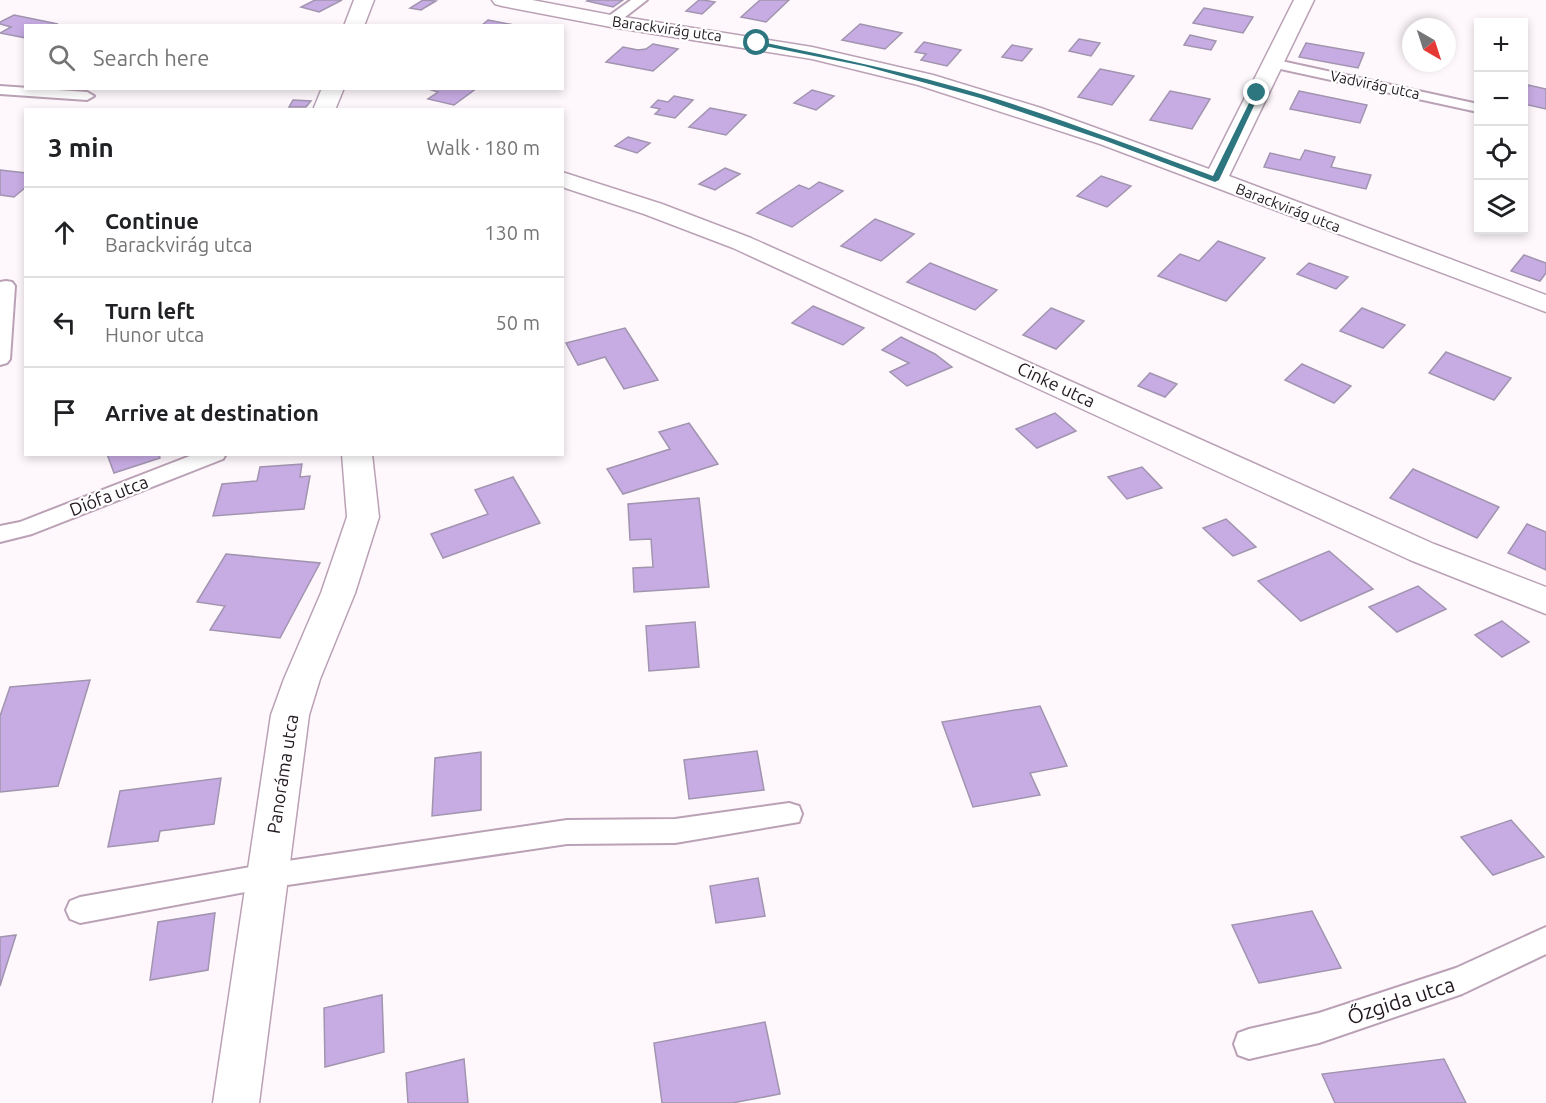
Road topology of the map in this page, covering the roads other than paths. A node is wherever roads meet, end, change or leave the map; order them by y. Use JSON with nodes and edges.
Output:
{"nodes":[{"id":1,"x":364,"y":0,"type":"edge"},
{"id":2,"x":502,"y":0,"type":"edge"},
{"id":3,"x":640,"y":0,"type":"edge"},
{"id":4,"x":1304,"y":0,"type":"edge"},
{"id":5,"x":611,"y":21,"type":"junction"},
{"id":6,"x":355,"y":24,"type":"edge"},
{"id":7,"x":1272,"y":63,"type":"junction"},
{"id":8,"x":0,"y":90,"type":"edge"},
{"id":9,"x":332,"y":90,"type":"edge"},
{"id":10,"x":87,"y":96,"type":"dead end"},
{"id":11,"x":1474,"y":107,"type":"edge"},
{"id":12,"x":325,"y":108,"type":"edge"},
{"id":13,"x":564,"y":180,"type":"edge"},
{"id":14,"x":1215,"y":180,"type":"junction"},
{"id":15,"x":6,"y":286,"type":"dead end"},
{"id":16,"x":1546,"y":304,"type":"edge"},
{"id":17,"x":1,"y":337,"type":"edge"},
{"id":18,"x":0,"y":359,"type":"edge"},
{"id":19,"x":211,"y":456,"type":"edge"},
{"id":20,"x":357,"y":456,"type":"edge"},
{"id":21,"x":0,"y":534,"type":"edge"},
{"id":22,"x":1546,"y":602,"type":"edge"},
{"id":23,"x":789,"y":814,"type":"dead end"},
{"id":24,"x":267,"y":876,"type":"junction"},
{"id":25,"x":80,"y":910,"type":"dead end"},
{"id":26,"x":1546,"y":940,"type":"edge"},
{"id":27,"x":1249,"y":1044,"type":"dead end"},
{"id":28,"x":236,"y":1103,"type":"edge"}],
"edges":[{"from":1,"to":6,"type":"street"},
{"from":2,"to":5,"type":"street","name":"Barackvirág utca"},
{"from":3,"to":5,"type":"lane"},
{"from":4,"to":7,"type":"street"},
{"from":5,"to":14,"type":"street","name":"Barackvirág utca"},
{"from":7,"to":11,"type":"lane","name":"Vadvirág utca"},
{"from":7,"to":14,"type":"street"},
{"from":8,"to":10,"type":"lane"},
{"from":9,"to":12,"type":"street"},
{"from":13,"to":22,"type":"street","name":"Cinke utca"},
{"from":14,"to":16,"type":"street","name":"Barackvirág utca"},
{"from":15,"to":17,"type":"lane"},
{"from":17,"to":18,"type":"lane"},
{"from":19,"to":21,"type":"lane","name":"Diófa utca"},
{"from":20,"to":24,"type":"street","name":"Panoráma utca"},
{"from":23,"to":24,"type":"lane"},
{"from":24,"to":25,"type":"lane"},
{"from":24,"to":28,"type":"street","name":"Panoráma utca"},
{"from":26,"to":27,"type":"lane","name":"Őzgida utca"}]}
